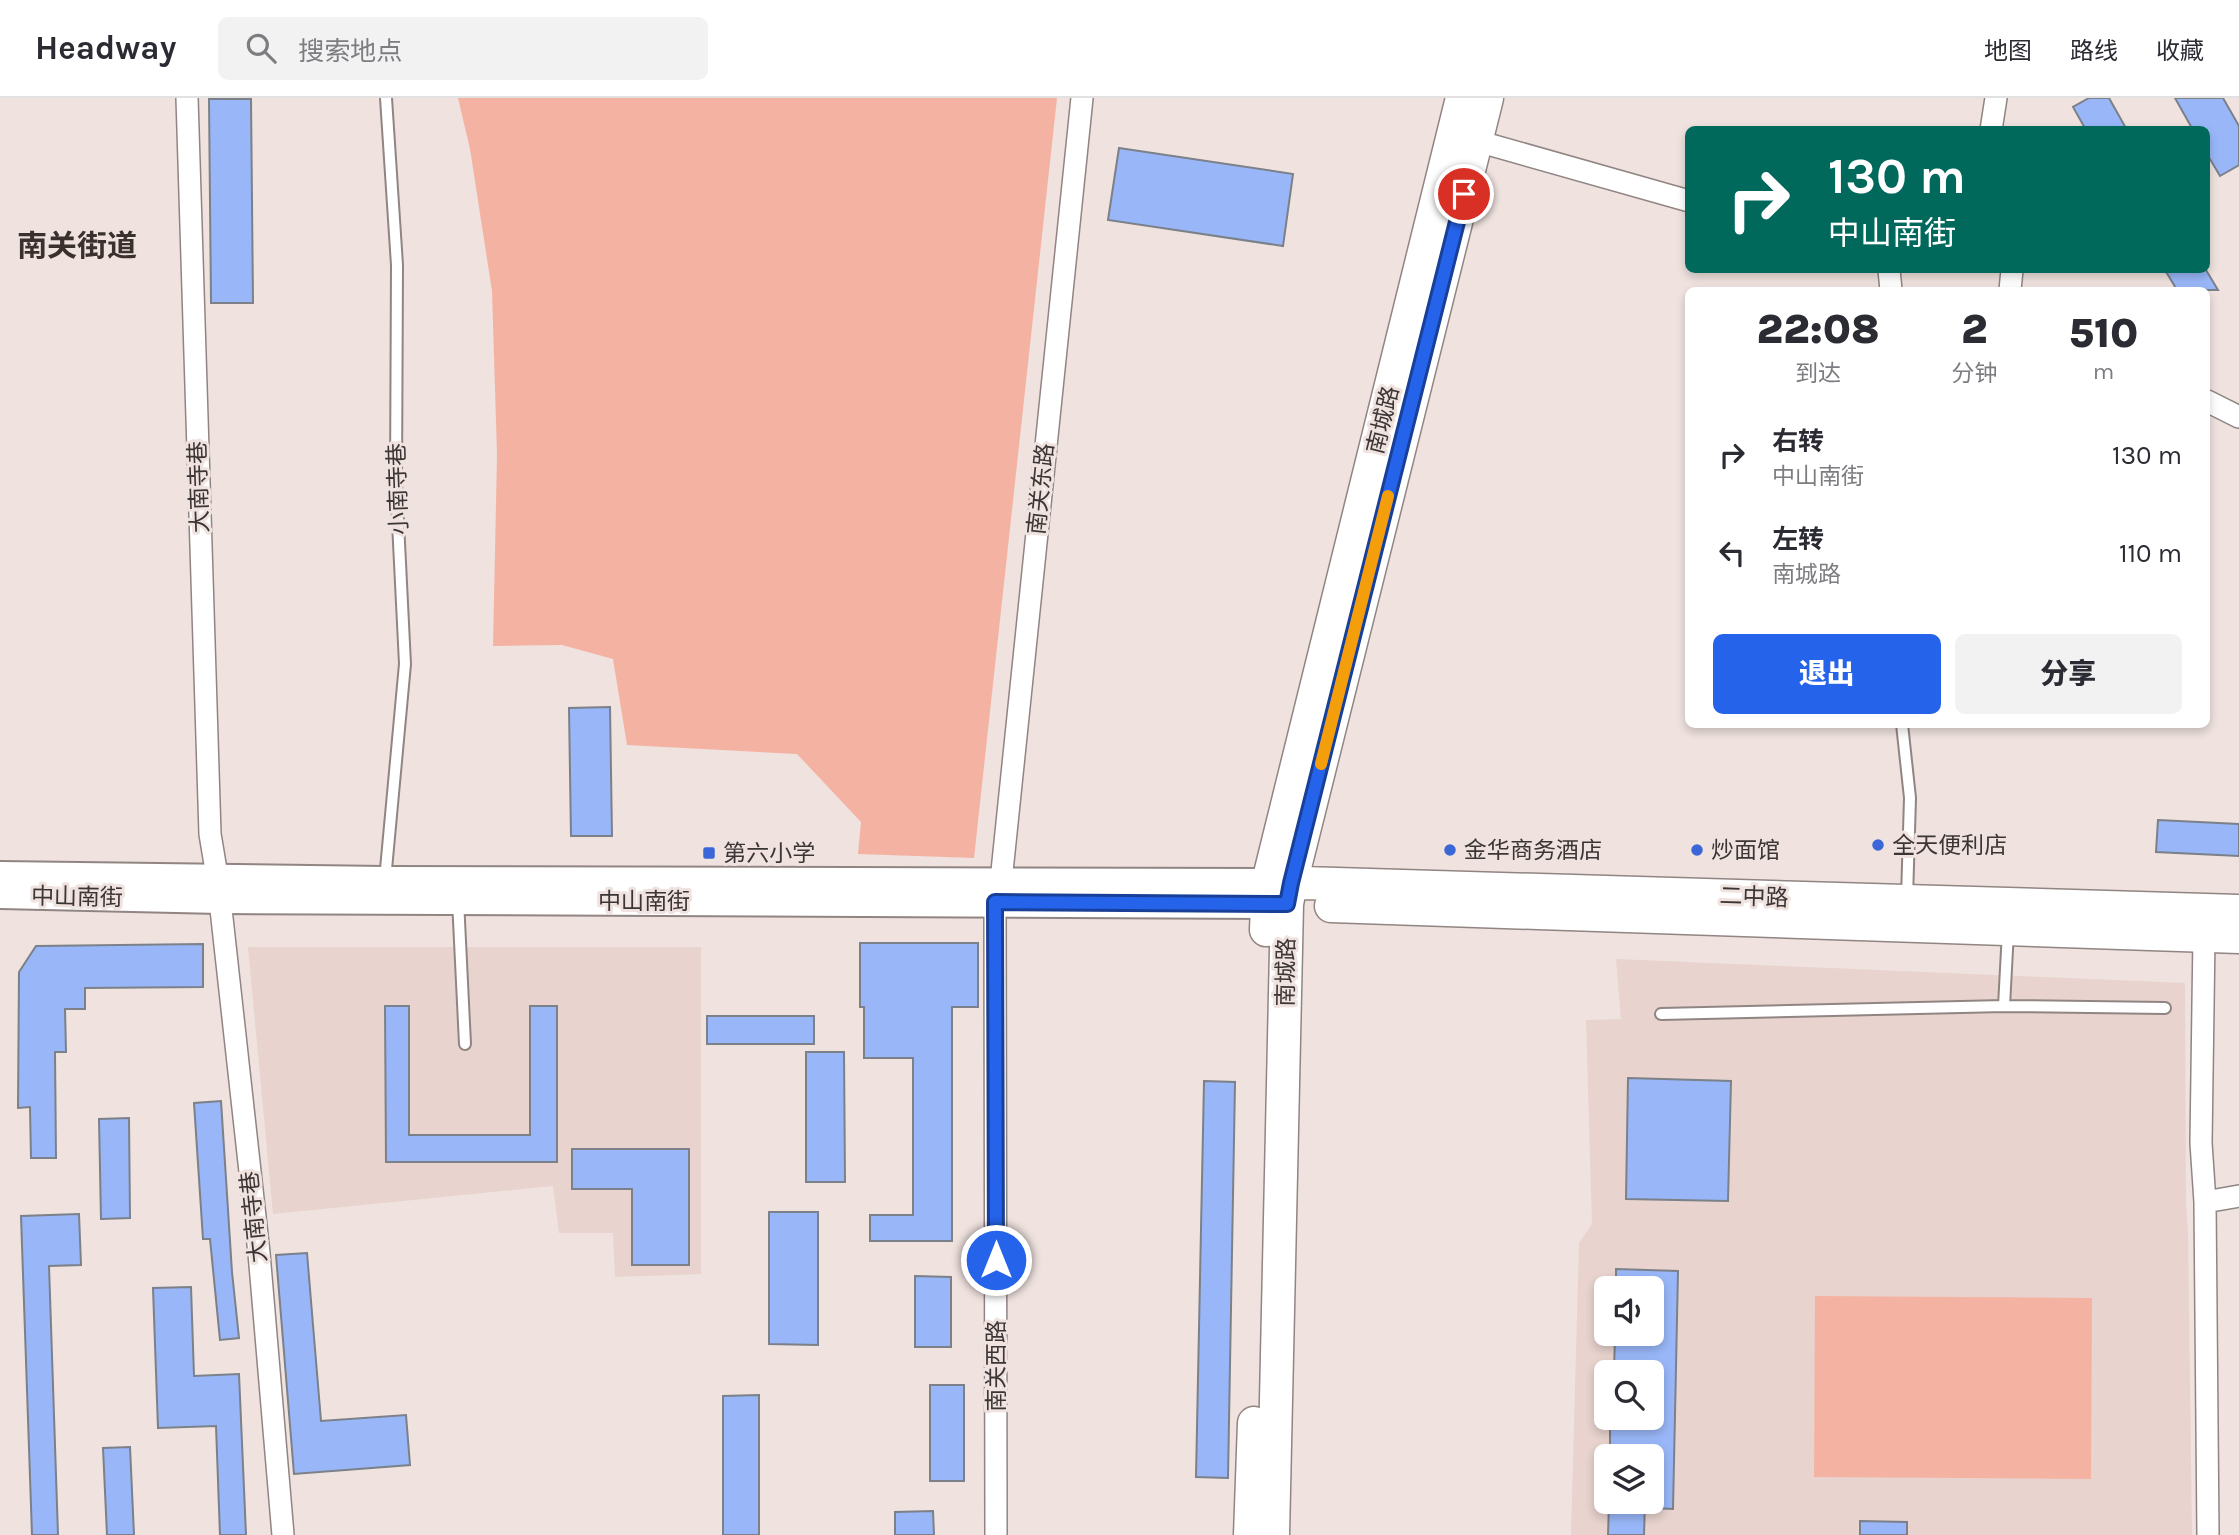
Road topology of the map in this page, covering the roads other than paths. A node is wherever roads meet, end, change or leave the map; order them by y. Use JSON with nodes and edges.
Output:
{"nodes":[{"id":1,"x":187,"y":98,"type":"edge"},
{"id":2,"x":386,"y":98,"type":"edge"},
{"id":3,"x":1082,"y":98,"type":"edge"},
{"id":4,"x":1462,"y":98,"type":"edge"},
{"id":5,"x":1487,"y":98,"type":"edge"},
{"id":6,"x":1996,"y":98,"type":"edge"},
{"id":7,"x":1992,"y":126,"type":"edge"},
{"id":8,"x":1466,"y":135,"type":"junction"},
{"id":9,"x":1685,"y":200,"type":"edge"},
{"id":10,"x":2210,"y":402,"type":"edge"},
{"id":11,"x":2239,"y":417,"type":"edge"},
{"id":12,"x":1902,"y":728,"type":"edge"},
{"id":13,"x":0,"y":875,"type":"edge"},
{"id":14,"x":385,"y":880,"type":"junction"},
{"id":15,"x":218,"y":888,"type":"junction"},
{"id":16,"x":458,"y":890,"type":"junction"},
{"id":17,"x":998,"y":892,"type":"junction"},
{"id":18,"x":1278,"y":894,"type":"junction"},
{"id":19,"x":0,"y":895,"type":"edge"},
{"id":20,"x":1906,"y":901,"type":"junction"},
{"id":21,"x":2239,"y":911,"type":"edge"},
{"id":22,"x":2008,"y":917,"type":"junction"},
{"id":23,"x":2204,"y":936,"type":"junction"},
{"id":24,"x":2239,"y":937,"type":"edge"},
{"id":25,"x":2004,"y":1006,"type":"junction"},
{"id":26,"x":2165,"y":1008,"type":"dead end"},
{"id":27,"x":1661,"y":1014,"type":"dead end"},
{"id":28,"x":466,"y":1044,"type":"dead end"},
{"id":29,"x":2239,"y":1196,"type":"edge"},
{"id":30,"x":2205,"y":1202,"type":"junction"},
{"id":31,"x":283,"y":1535,"type":"edge"},
{"id":32,"x":996,"y":1535,"type":"edge"},
{"id":33,"x":1250,"y":1535,"type":"edge"},
{"id":34,"x":1273,"y":1535,"type":"edge"},
{"id":35,"x":2208,"y":1535,"type":"edge"}],
"edges":[{"from":1,"to":15,"type":"street","name":"大南寺巷"},
{"from":2,"to":14,"type":"lane","name":"小南寺巷"},
{"from":3,"to":17,"type":"street","name":"南关东路"},
{"from":4,"to":8,"type":"main road","name":"南城路"},
{"from":5,"to":8,"type":"main road","name":"南城路"},
{"from":6,"to":7,"type":"street"},
{"from":8,"to":9,"type":"street"},
{"from":8,"to":18,"type":"main road","name":"南城路"},
{"from":10,"to":11,"type":"street"},
{"from":12,"to":20,"type":"lane"},
{"from":13,"to":15,"type":"street","name":"中山南街"},
{"from":14,"to":15,"type":"street","name":"中山南街"},
{"from":14,"to":16,"type":"street","name":"中山南街"},
{"from":15,"to":16,"type":"street","name":"中山南街"},
{"from":15,"to":19,"type":"street","name":"中山南街"},
{"from":15,"to":31,"type":"street","name":"大南寺巷"},
{"from":16,"to":17,"type":"street","name":"中山南街"},
{"from":16,"to":28,"type":"lane"},
{"from":17,"to":18,"type":"street","name":"中山南街"},
{"from":17,"to":32,"type":"street","name":"南关西路"},
{"from":18,"to":20,"type":"main road","name":"二中路"},
{"from":18,"to":22,"type":"main road","name":"二中路"},
{"from":18,"to":33,"type":"main road","name":"南城路"},
{"from":18,"to":34,"type":"main road","name":"南城路"},
{"from":20,"to":22,"type":"main road","name":"二中路"},
{"from":21,"to":22,"type":"main road","name":"二中路"},
{"from":22,"to":23,"type":"main road","name":"二中路"},
{"from":22,"to":25,"type":"lane"},
{"from":23,"to":24,"type":"main road","name":"二中路"},
{"from":23,"to":30,"type":"street"},
{"from":25,"to":26,"type":"lane"},
{"from":25,"to":27,"type":"lane"},
{"from":29,"to":30,"type":"street"},
{"from":30,"to":35,"type":"street"}]}
